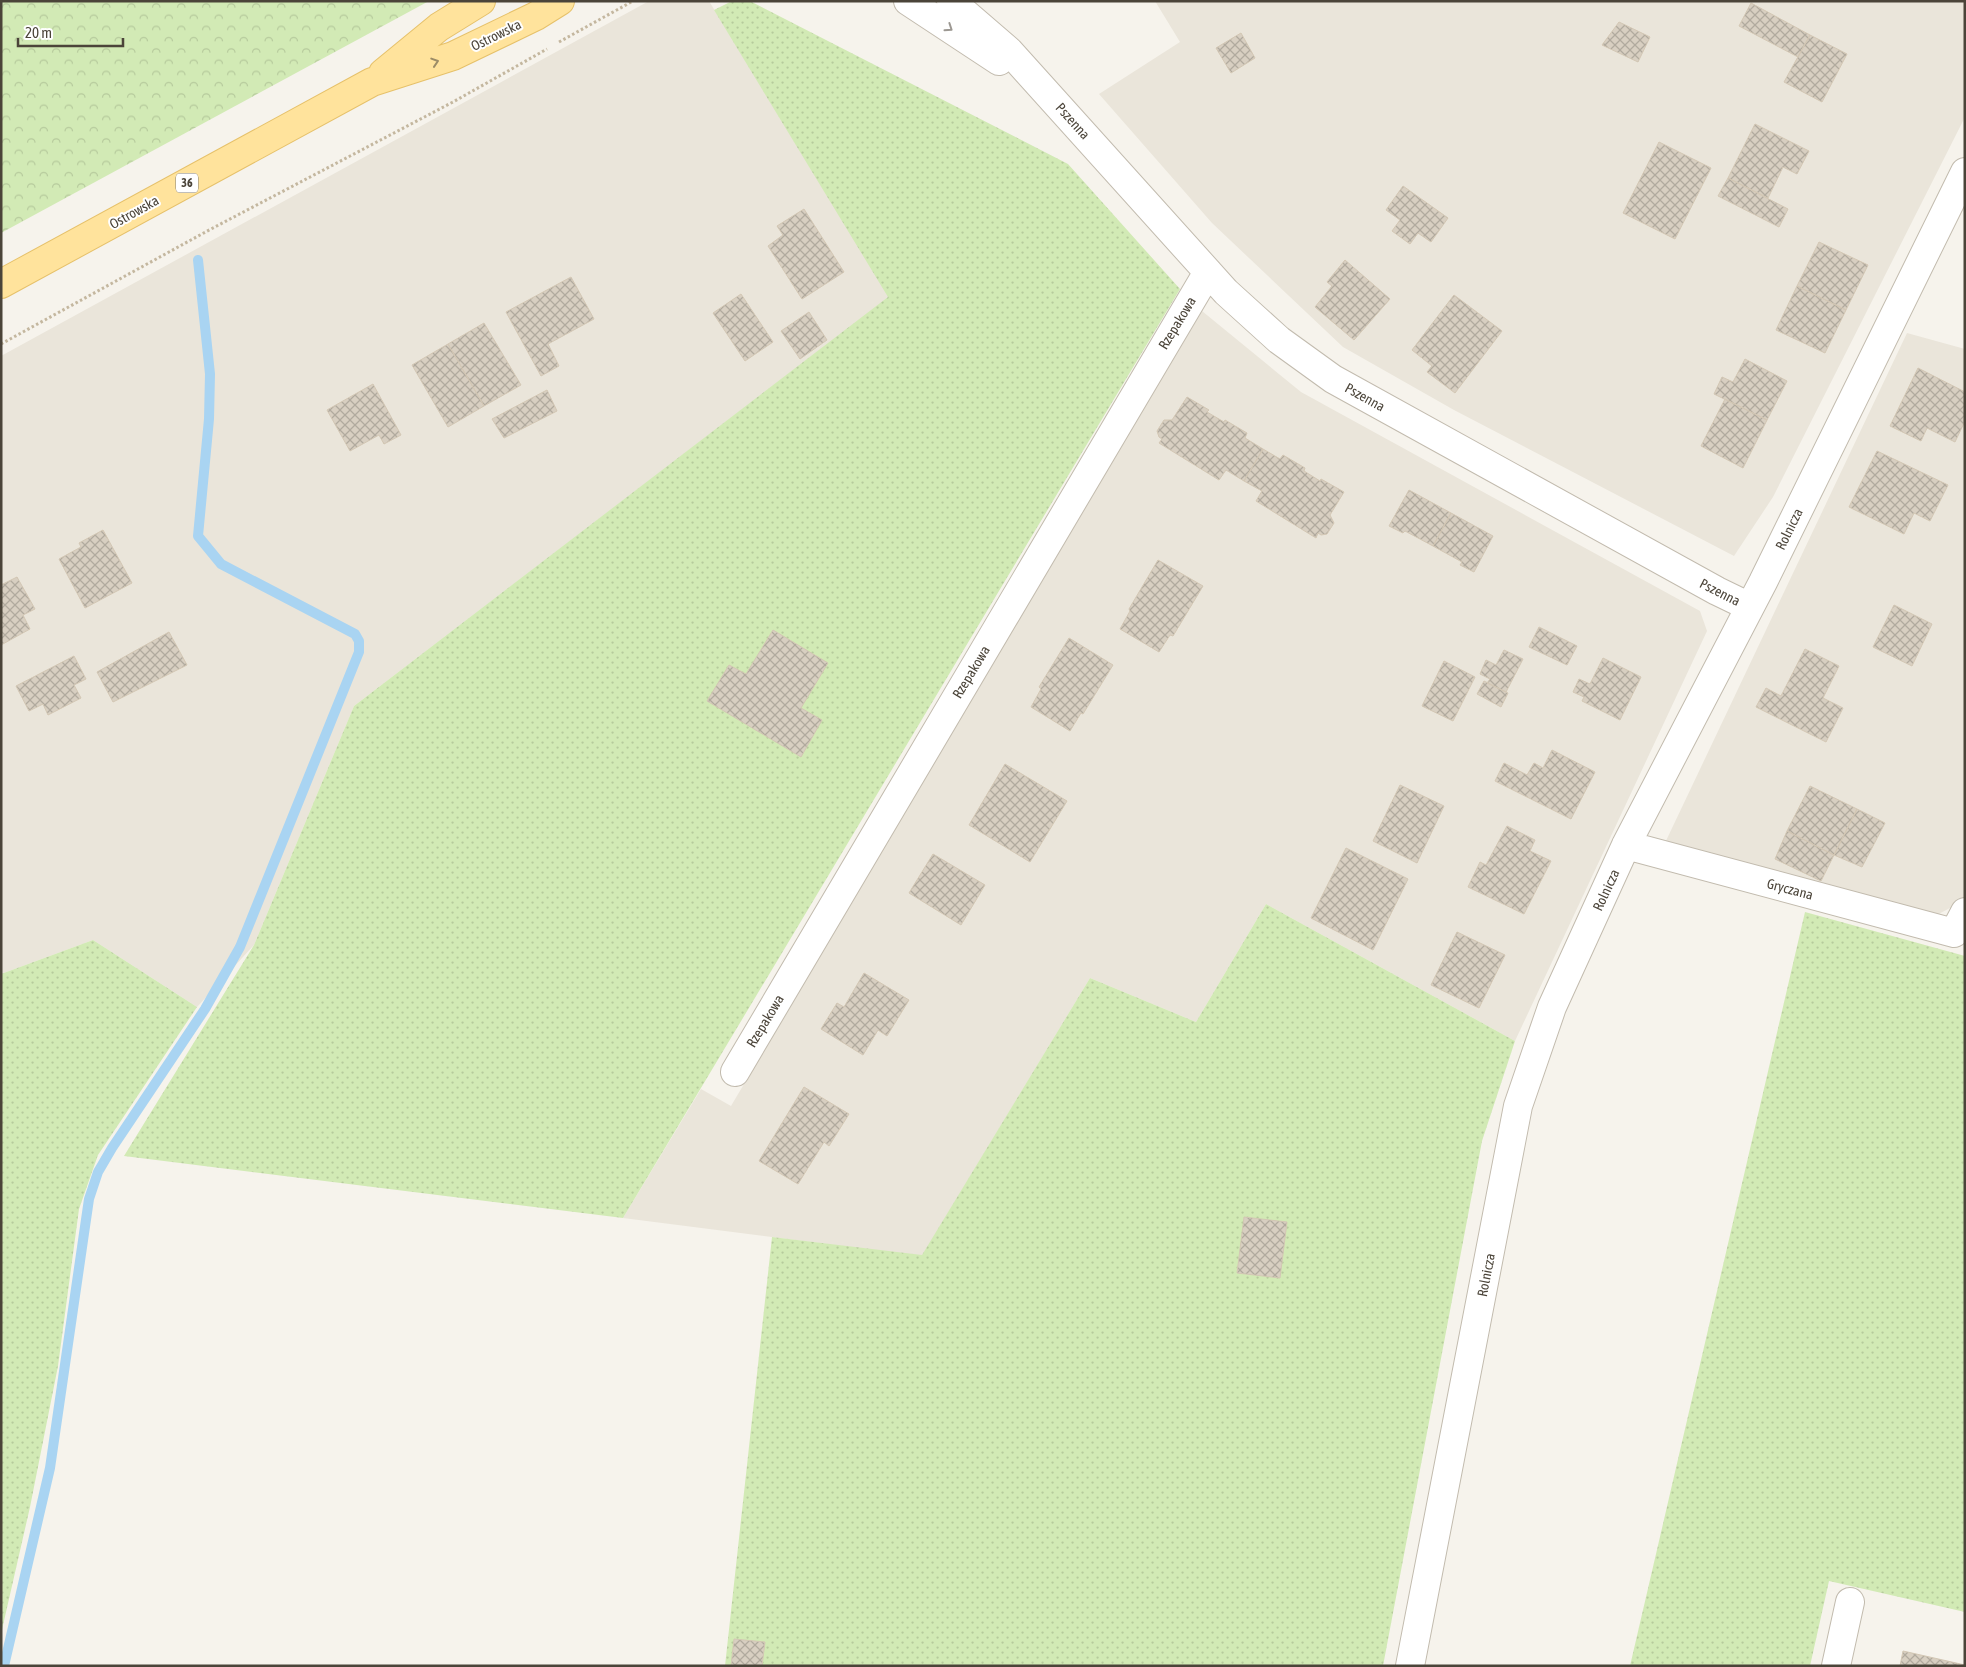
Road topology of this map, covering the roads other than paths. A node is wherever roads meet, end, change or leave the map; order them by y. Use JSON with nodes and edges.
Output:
{"nodes":[{"id":1,"x":481,"y":1,"type":"edge"},
{"id":2,"x":560,"y":1,"type":"edge"},
{"id":3,"x":908,"y":1,"type":"edge"},
{"id":4,"x":951,"y":1,"type":"edge"},
{"id":5,"x":372,"y":82,"type":"junction"},
{"id":6,"x":1050,"y":96,"type":"junction"},
{"id":7,"x":1965,"y":172,"type":"edge"},
{"id":8,"x":1208,"y":272,"type":"junction"},
{"id":9,"x":1,"y":284,"type":"edge"},
{"id":10,"x":1750,"y":607,"type":"junction"},
{"id":11,"x":1626,"y":845,"type":"junction"},
{"id":12,"x":1959,"y":922,"type":"edge"},
{"id":13,"x":734,"y":1072,"type":"dead end"},
{"id":14,"x":1850,"y":1602,"type":"dead end"},
{"id":15,"x":1410,"y":1666,"type":"edge"},
{"id":16,"x":1836,"y":1666,"type":"edge"}],
"edges":[{"from":1,"to":5,"type":"main road","name":"Ostrowska","number":"36"},
{"from":5,"to":2,"type":"main road","name":"Ostrowska","number":"36","one_way":true},
{"from":3,"to":6,"type":"street","name":"Pszenna","one_way":true},
{"from":4,"to":6,"type":"street","name":"Pszenna"},
{"from":5,"to":9,"type":"main road","name":"Ostrowska","number":"36"},
{"from":6,"to":8,"type":"street","name":"Pszenna"},
{"from":7,"to":10,"type":"street","name":"Rolnicza"},
{"from":8,"to":10,"type":"street","name":"Pszenna"},
{"from":8,"to":13,"type":"street","name":"Rzepakowa"},
{"from":10,"to":11,"type":"street","name":"Rolnicza"},
{"from":11,"to":12,"type":"street","name":"Gryczana"},
{"from":11,"to":15,"type":"street","name":"Rolnicza"},
{"from":14,"to":16,"type":"street"}]}
